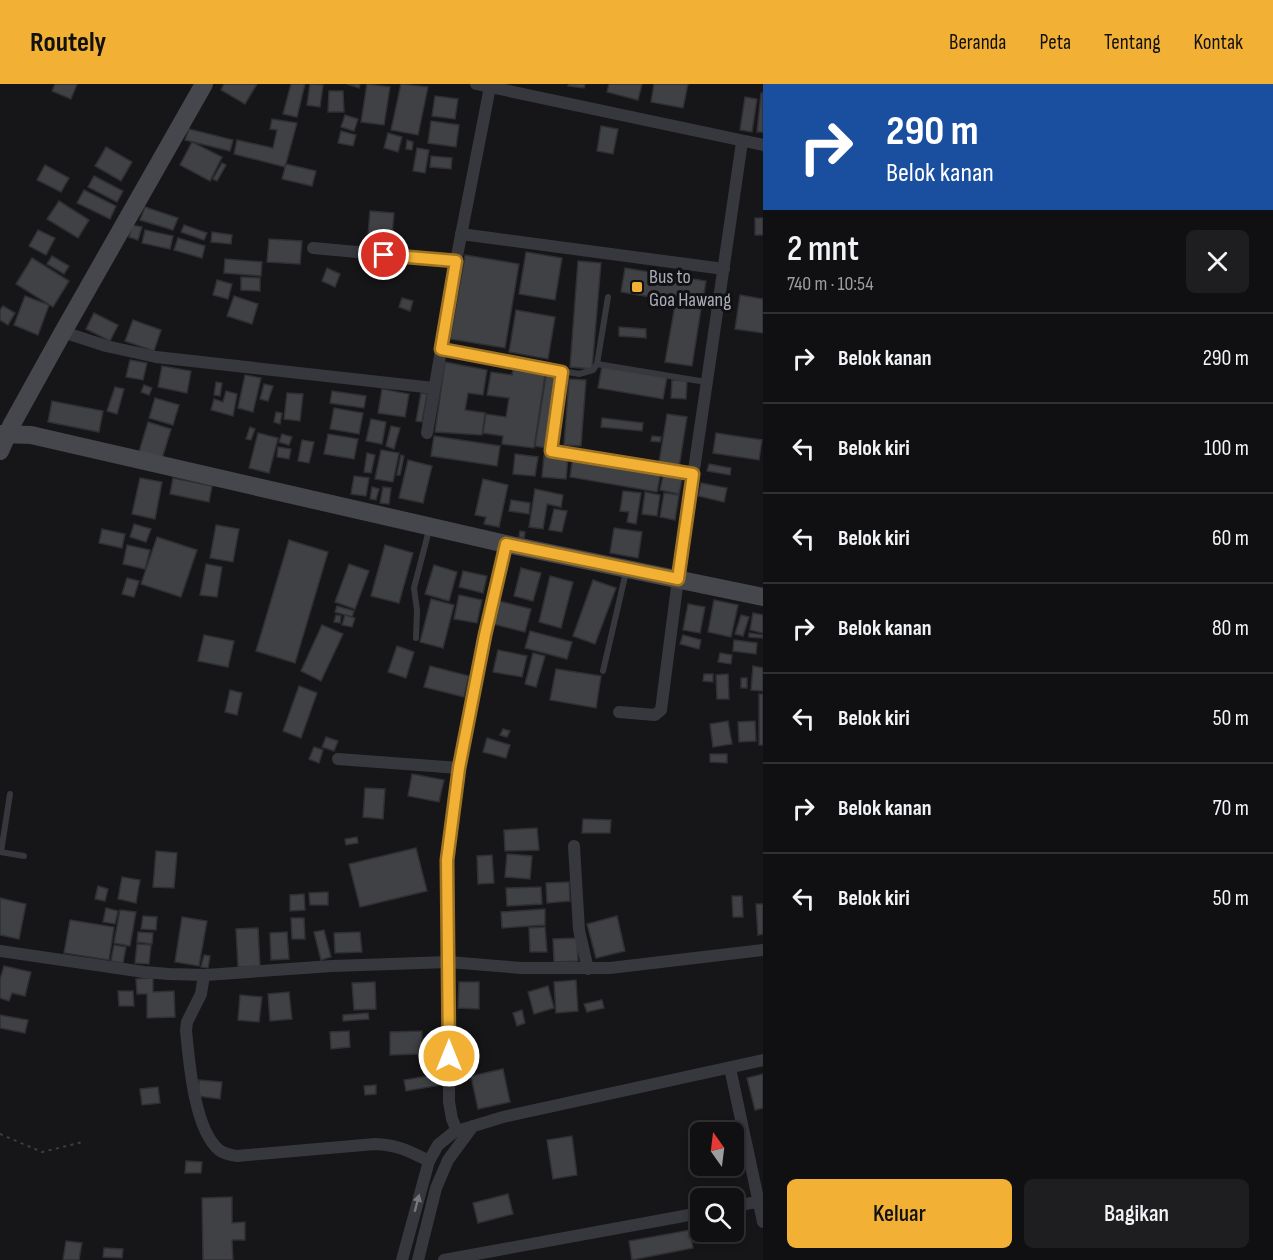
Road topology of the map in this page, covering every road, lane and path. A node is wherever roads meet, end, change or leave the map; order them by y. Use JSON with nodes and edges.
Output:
{"nodes":[{"id":1,"x":204,"y":84,"type":"edge"},
{"id":2,"x":476,"y":84,"type":"edge"},
{"id":3,"x":490,"y":87,"type":"junction"},
{"id":4,"x":742,"y":141,"type":"junction"},
{"id":5,"x":763,"y":145,"type":"edge"},
{"id":6,"x":461,"y":234,"type":"junction"},
{"id":7,"x":313,"y":248,"type":"dead end"},
{"id":8,"x":456,"y":261,"type":"junction"},
{"id":9,"x":724,"y":269,"type":"junction"},
{"id":10,"x":608,"y":297,"type":"dead end"},
{"id":11,"x":63,"y":332,"type":"junction"},
{"id":12,"x":441,"y":349,"type":"junction"},
{"id":13,"x":597,"y":364,"type":"junction"},
{"id":14,"x":562,"y":372,"type":"junction"},
{"id":15,"x":707,"y":382,"type":"junction"},
{"id":16,"x":434,"y":388,"type":"junction"},
{"id":17,"x":4,"y":433,"type":"edge"},
{"id":18,"x":427,"y":434,"type":"dead end"},
{"id":19,"x":693,"y":474,"type":"junction"},
{"id":20,"x":430,"y":526,"type":"junction"},
{"id":21,"x":506,"y":544,"type":"junction"},
{"id":22,"x":627,"y":569,"type":"junction"},
{"id":23,"x":678,"y":579,"type":"junction"},
{"id":24,"x":763,"y":597,"type":"edge"},
{"id":25,"x":416,"y":638,"type":"dead end"},
{"id":26,"x":603,"y":671,"type":"dead end"},
{"id":27,"x":619,"y":712,"type":"dead end"},
{"id":28,"x":338,"y":759,"type":"dead end"},
{"id":29,"x":459,"y":768,"type":"junction"},
{"id":30,"x":10,"y":794,"type":"dead end"},
{"id":31,"x":574,"y":846,"type":"dead end"},
{"id":32,"x":0,"y":852,"type":"edge"},
{"id":33,"x":24,"y":856,"type":"dead end"},
{"id":34,"x":763,"y":950,"type":"edge"},
{"id":35,"x":0,"y":951,"type":"edge"},
{"id":36,"x":449,"y":962,"type":"junction"},
{"id":37,"x":588,"y":969,"type":"junction"},
{"id":38,"x":204,"y":975,"type":"junction"},
{"id":39,"x":763,"y":1060,"type":"edge"},
{"id":40,"x":730,"y":1068,"type":"junction"},
{"id":41,"x":473,"y":1126,"type":"junction"},
{"id":42,"x":458,"y":1131,"type":"junction"},
{"id":43,"x":0,"y":1134,"type":"edge"},
{"id":44,"x":83,"y":1142,"type":"dead end"},
{"id":45,"x":429,"y":1161,"type":"junction"},
{"id":46,"x":761,"y":1201,"type":"edge"},
{"id":47,"x":744,"y":1204,"type":"edge"},
{"id":48,"x":690,"y":1215,"type":"edge"},
{"id":49,"x":763,"y":1222,"type":"edge"},
{"id":50,"x":402,"y":1260,"type":"edge"},
{"id":51,"x":418,"y":1260,"type":"edge"},
{"id":52,"x":444,"y":1260,"type":"edge"}],
"edges":[{"from":1,"to":11,"type":"main road"},
{"from":2,"to":3,"type":"street"},
{"from":3,"to":4,"type":"street"},
{"from":3,"to":6,"type":"street"},
{"from":4,"to":5,"type":"street"},
{"from":4,"to":9,"type":"street"},
{"from":6,"to":8,"type":"street"},
{"from":6,"to":9,"type":"street"},
{"from":7,"to":8,"type":"street"},
{"from":8,"to":12,"type":"street"},
{"from":9,"to":15,"type":"street"},
{"from":10,"to":13,"type":"lane"},
{"from":11,"to":16,"type":"street"},
{"from":11,"to":17,"type":"main road"},
{"from":12,"to":14,"type":"lane"},
{"from":12,"to":16,"type":"street"},
{"from":13,"to":14,"type":"lane"},
{"from":13,"to":15,"type":"lane"},
{"from":14,"to":19,"type":"lane"},
{"from":15,"to":19,"type":"street"},
{"from":16,"to":18,"type":"street"},
{"from":17,"to":20,"type":"main road"},
{"from":19,"to":23,"type":"street"},
{"from":20,"to":21,"type":"main road"},
{"from":20,"to":25,"type":"lane"},
{"from":21,"to":22,"type":"main road"},
{"from":21,"to":29,"type":"street"},
{"from":22,"to":23,"type":"main road"},
{"from":22,"to":26,"type":"lane"},
{"from":23,"to":24,"type":"main road"},
{"from":23,"to":27,"type":"street"},
{"from":28,"to":29,"type":"street"},
{"from":29,"to":36,"type":"street"},
{"from":30,"to":32,"type":"lane"},
{"from":31,"to":37,"type":"street"},
{"from":32,"to":33,"type":"lane"},
{"from":34,"to":37,"type":"street"},
{"from":35,"to":38,"type":"street"},
{"from":36,"to":37,"type":"street"},
{"from":36,"to":38,"type":"street"},
{"from":36,"to":42,"type":"street"},
{"from":38,"to":45,"type":"street"},
{"from":39,"to":40,"type":"street"},
{"from":40,"to":41,"type":"street"},
{"from":40,"to":46,"type":"street"},
{"from":41,"to":42,"type":"street"},
{"from":41,"to":51,"type":"street"},
{"from":42,"to":45,"type":"street"},
{"from":43,"to":44,"type":"path"},
{"from":50,"to":45,"type":"street","one_way":true},
{"from":46,"to":47,"type":"street"},
{"from":46,"to":49,"type":"street"},
{"from":48,"to":52,"type":"street"}]}
